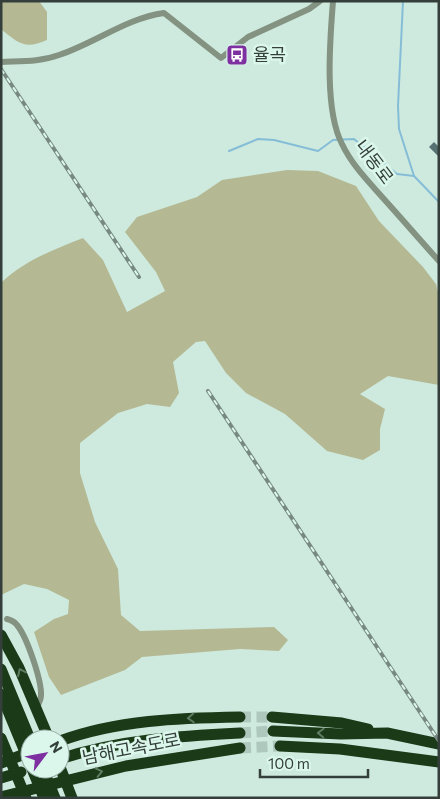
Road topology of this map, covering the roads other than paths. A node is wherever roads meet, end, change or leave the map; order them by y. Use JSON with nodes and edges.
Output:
{"nodes":[{"id":1,"x":320,"y":1,"type":"edge"},
{"id":2,"x":333,"y":1,"type":"edge"},
{"id":3,"x":1,"y":62,"type":"edge"},
{"id":4,"x":439,"y":261,"type":"edge"},
{"id":5,"x":7,"y":619,"type":"dead end"},
{"id":6,"x":1,"y":635,"type":"edge"},
{"id":7,"x":1,"y":669,"type":"edge"},
{"id":8,"x":1,"y":694,"type":"edge"},
{"id":9,"x":37,"y":709,"type":"junction"},
{"id":10,"x":240,"y":717,"type":"tunnel mouth"},
{"id":11,"x":272,"y":717,"type":"tunnel mouth"},
{"id":12,"x":20,"y":727,"type":"joint"},
{"id":13,"x":45,"y":729,"type":"edge"},
{"id":14,"x":273,"y":731,"type":"tunnel mouth"},
{"id":15,"x":240,"y":733,"type":"tunnel mouth"},
{"id":16,"x":387,"y":733,"type":"junction"},
{"id":17,"x":1,"y":738,"type":"edge"},
{"id":18,"x":70,"y":739,"type":"edge"},
{"id":19,"x":439,"y":744,"type":"edge"},
{"id":20,"x":280,"y":746,"type":"tunnel mouth"},
{"id":21,"x":240,"y":748,"type":"tunnel mouth"},
{"id":22,"x":20,"y":756,"type":"edge"},
{"id":23,"x":70,"y":756,"type":"edge"},
{"id":24,"x":439,"y":762,"type":"edge"},
{"id":25,"x":1,"y":763,"type":"edge"},
{"id":26,"x":20,"y":772,"type":"edge"},
{"id":27,"x":1,"y":778,"type":"edge"},
{"id":28,"x":35,"y":779,"type":"edge"},
{"id":29,"x":47,"y":779,"type":"edge"},
{"id":30,"x":65,"y":779,"type":"edge"},
{"id":31,"x":1,"y":797,"type":"edge"},
{"id":32,"x":26,"y":798,"type":"edge"},
{"id":33,"x":44,"y":798,"type":"edge"},
{"id":34,"x":55,"y":798,"type":"edge"},
{"id":35,"x":72,"y":798,"type":"edge"}],
"edges":[{"from":1,"to":3,"type":"street"},
{"from":2,"to":4,"type":"street","name":"내동로"},
{"from":5,"to":9,"type":"street"},
{"from":9,"to":6,"type":"highway","one_way":true},
{"from":7,"to":12,"type":"highway"},
{"from":8,"to":12,"type":"highway"},
{"from":9,"to":13,"type":"highway"},
{"from":10,"to":18,"type":"highway","one_way":true},
{"from":11,"to":16,"type":"highway"},
{"from":16,"to":14,"type":"highway","one_way":true},
{"from":15,"to":23,"type":"highway","name":"남해고속도로"},
{"from":16,"to":19,"type":"highway"},
{"from":17,"to":32,"type":"highway"},
{"from":20,"to":24,"type":"highway"},
{"from":31,"to":21,"type":"highway","name":"남해고속도로","one_way":true},
{"from":22,"to":25,"type":"highway"},
{"from":26,"to":27,"type":"highway"},
{"from":28,"to":33,"type":"highway"},
{"from":29,"to":34,"type":"highway"},
{"from":30,"to":35,"type":"highway"}]}
